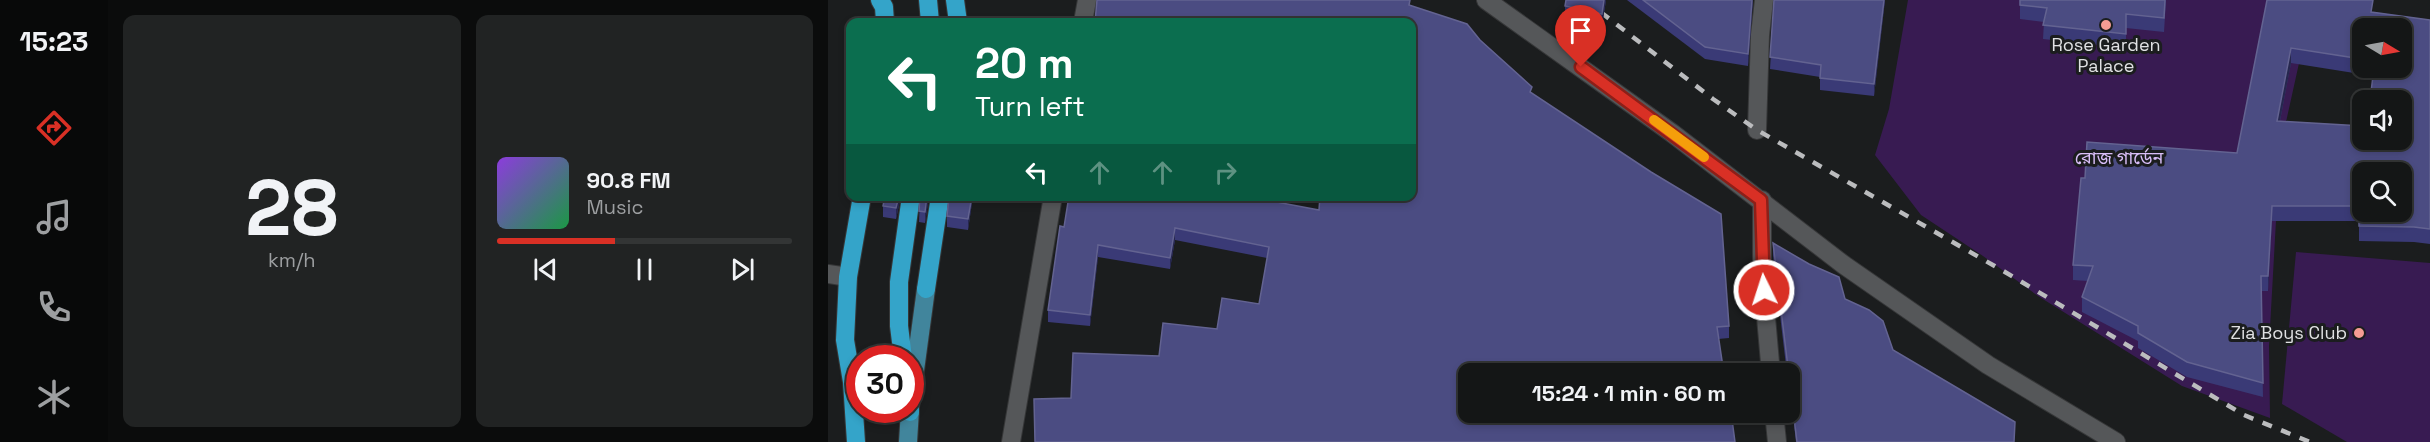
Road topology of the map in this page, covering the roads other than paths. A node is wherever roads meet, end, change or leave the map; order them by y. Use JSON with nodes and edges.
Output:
{"nodes":[{"id":1,"x":880,"y":0,"type":"edge"},
{"id":2,"x":928,"y":0,"type":"edge"},
{"id":3,"x":955,"y":0,"type":"edge"},
{"id":4,"x":1087,"y":0,"type":"edge"},
{"id":5,"x":1486,"y":0,"type":"edge"},
{"id":6,"x":1764,"y":0,"type":"edge"},
{"id":7,"x":885,"y":18,"type":"edge"},
{"id":8,"x":930,"y":18,"type":"edge"},
{"id":9,"x":957,"y":18,"type":"edge"},
{"id":10,"x":1084,"y":18,"type":"edge"},
{"id":11,"x":1757,"y":130,"type":"dead end"},
{"id":12,"x":1761,"y":200,"type":"junction"},
{"id":13,"x":861,"y":201,"type":"edge"},
{"id":14,"x":910,"y":201,"type":"edge"},
{"id":15,"x":939,"y":201,"type":"edge"},
{"id":16,"x":1052,"y":201,"type":"edge"},
{"id":17,"x":828,"y":274,"type":"edge"},
{"id":18,"x":848,"y":277,"type":"junction"},
{"id":19,"x":926,"y":289,"type":"joint"},
{"id":20,"x":901,"y":345,"type":"edge"},
{"id":21,"x":919,"y":345,"type":"edge"},
{"id":22,"x":1770,"y":363,"type":"edge"},
{"id":23,"x":909,"y":423,"type":"edge"},
{"id":24,"x":1775,"y":423,"type":"edge"},
{"id":25,"x":2113,"y":441,"type":"edge"},
{"id":26,"x":856,"y":442,"type":"edge"},
{"id":27,"x":908,"y":442,"type":"edge"},
{"id":28,"x":1011,"y":442,"type":"edge"},
{"id":29,"x":1777,"y":442,"type":"edge"}],
"edges":[{"from":1,"to":7,"type":"highway"},
{"from":2,"to":8,"type":"highway"},
{"from":3,"to":9,"type":"highway"},
{"from":4,"to":10,"type":"street"},
{"from":5,"to":12,"type":"street"},
{"from":6,"to":11,"type":"street"},
{"from":12,"to":22,"type":"street"},
{"from":12,"to":25,"type":"street"},
{"from":13,"to":18,"type":"highway"},
{"from":14,"to":20,"type":"highway"},
{"from":15,"to":19,"type":"highway"},
{"from":16,"to":28,"type":"street"},
{"from":17,"to":18,"type":"street"},
{"from":18,"to":26,"type":"highway"},
{"from":19,"to":21,"type":"main road"},
{"from":23,"to":27,"type":"main road"},
{"from":24,"to":29,"type":"street"}]}
